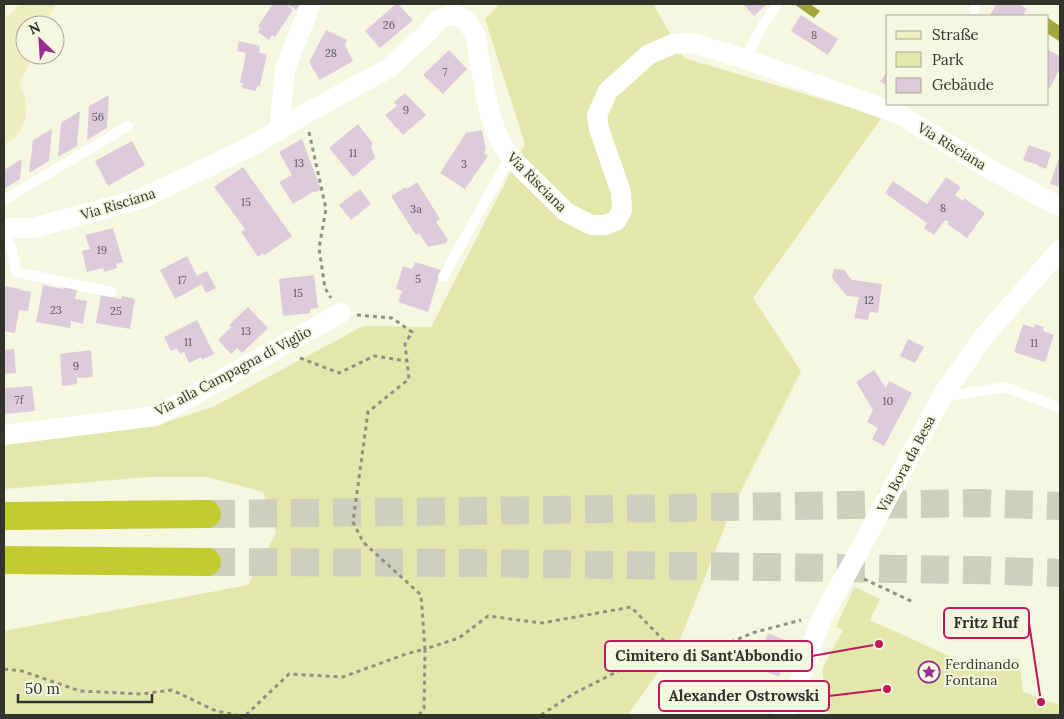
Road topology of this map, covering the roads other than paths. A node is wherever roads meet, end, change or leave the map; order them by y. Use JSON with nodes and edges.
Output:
{"nodes":[{"id":1,"x":41,"y":4,"type":"edge"},
{"id":2,"x":311,"y":4,"type":"edge"},
{"id":3,"x":778,"y":4,"type":"edge"},
{"id":4,"x":457,"y":9,"type":"edge"},
{"id":5,"x":6,"y":32,"type":"edge"},
{"id":6,"x":744,"y":58,"type":"junction"},
{"id":7,"x":4,"y":76,"type":"edge"},
{"id":8,"x":4,"y":81,"type":"edge"},
{"id":9,"x":128,"y":126,"type":"dead end"},
{"id":10,"x":4,"y":129,"type":"edge"},
{"id":11,"x":279,"y":130,"type":"junction"},
{"id":12,"x":510,"y":157,"type":"junction"},
{"id":13,"x":4,"y":200,"type":"edge"},
{"id":14,"x":1060,"y":206,"type":"edge"},
{"id":15,"x":4,"y":228,"type":"edge"},
{"id":16,"x":1060,"y":250,"type":"edge"},
{"id":17,"x":443,"y":276,"type":"dead end"},
{"id":18,"x":111,"y":292,"type":"dead end"},
{"id":19,"x":341,"y":313,"type":"road end"},
{"id":20,"x":944,"y":393,"type":"junction"},
{"id":21,"x":1060,"y":408,"type":"edge"},
{"id":22,"x":4,"y":435,"type":"edge"},
{"id":23,"x":208,"y":514,"type":"tunnel mouth"},
{"id":24,"x":8,"y":521,"type":"edge"},
{"id":25,"x":8,"y":555,"type":"edge"},
{"id":26,"x":207,"y":562,"type":"tunnel mouth"},
{"id":27,"x":792,"y":711,"type":"edge"}],
"edges":[{"from":1,"to":5,"type":"main road"},
{"from":2,"to":11,"type":"street"},
{"from":3,"to":6,"type":"lane"},
{"from":4,"to":11,"type":"street","name":"Via Risciana"},
{"from":4,"to":12,"type":"street","name":"Via Risciana"},
{"from":5,"to":7,"type":"main road"},
{"from":6,"to":12,"type":"street","name":"Via Risciana"},
{"from":6,"to":14,"type":"street","name":"Via Risciana"},
{"from":8,"to":10,"type":"main road"},
{"from":9,"to":13,"type":"lane"},
{"from":11,"to":15,"type":"street","name":"Via Risciana"},
{"from":12,"to":17,"type":"lane"},
{"from":15,"to":18,"type":"lane"},
{"from":16,"to":20,"type":"street","name":"Via Bora da Besa"},
{"from":19,"to":22,"type":"street","name":"Via alla Campagna di Viglio"},
{"from":20,"to":21,"type":"lane"},
{"from":20,"to":27,"type":"street","name":"Via Bora da Besa"},
{"from":23,"to":24,"type":"highway"},
{"from":25,"to":26,"type":"highway"}]}
